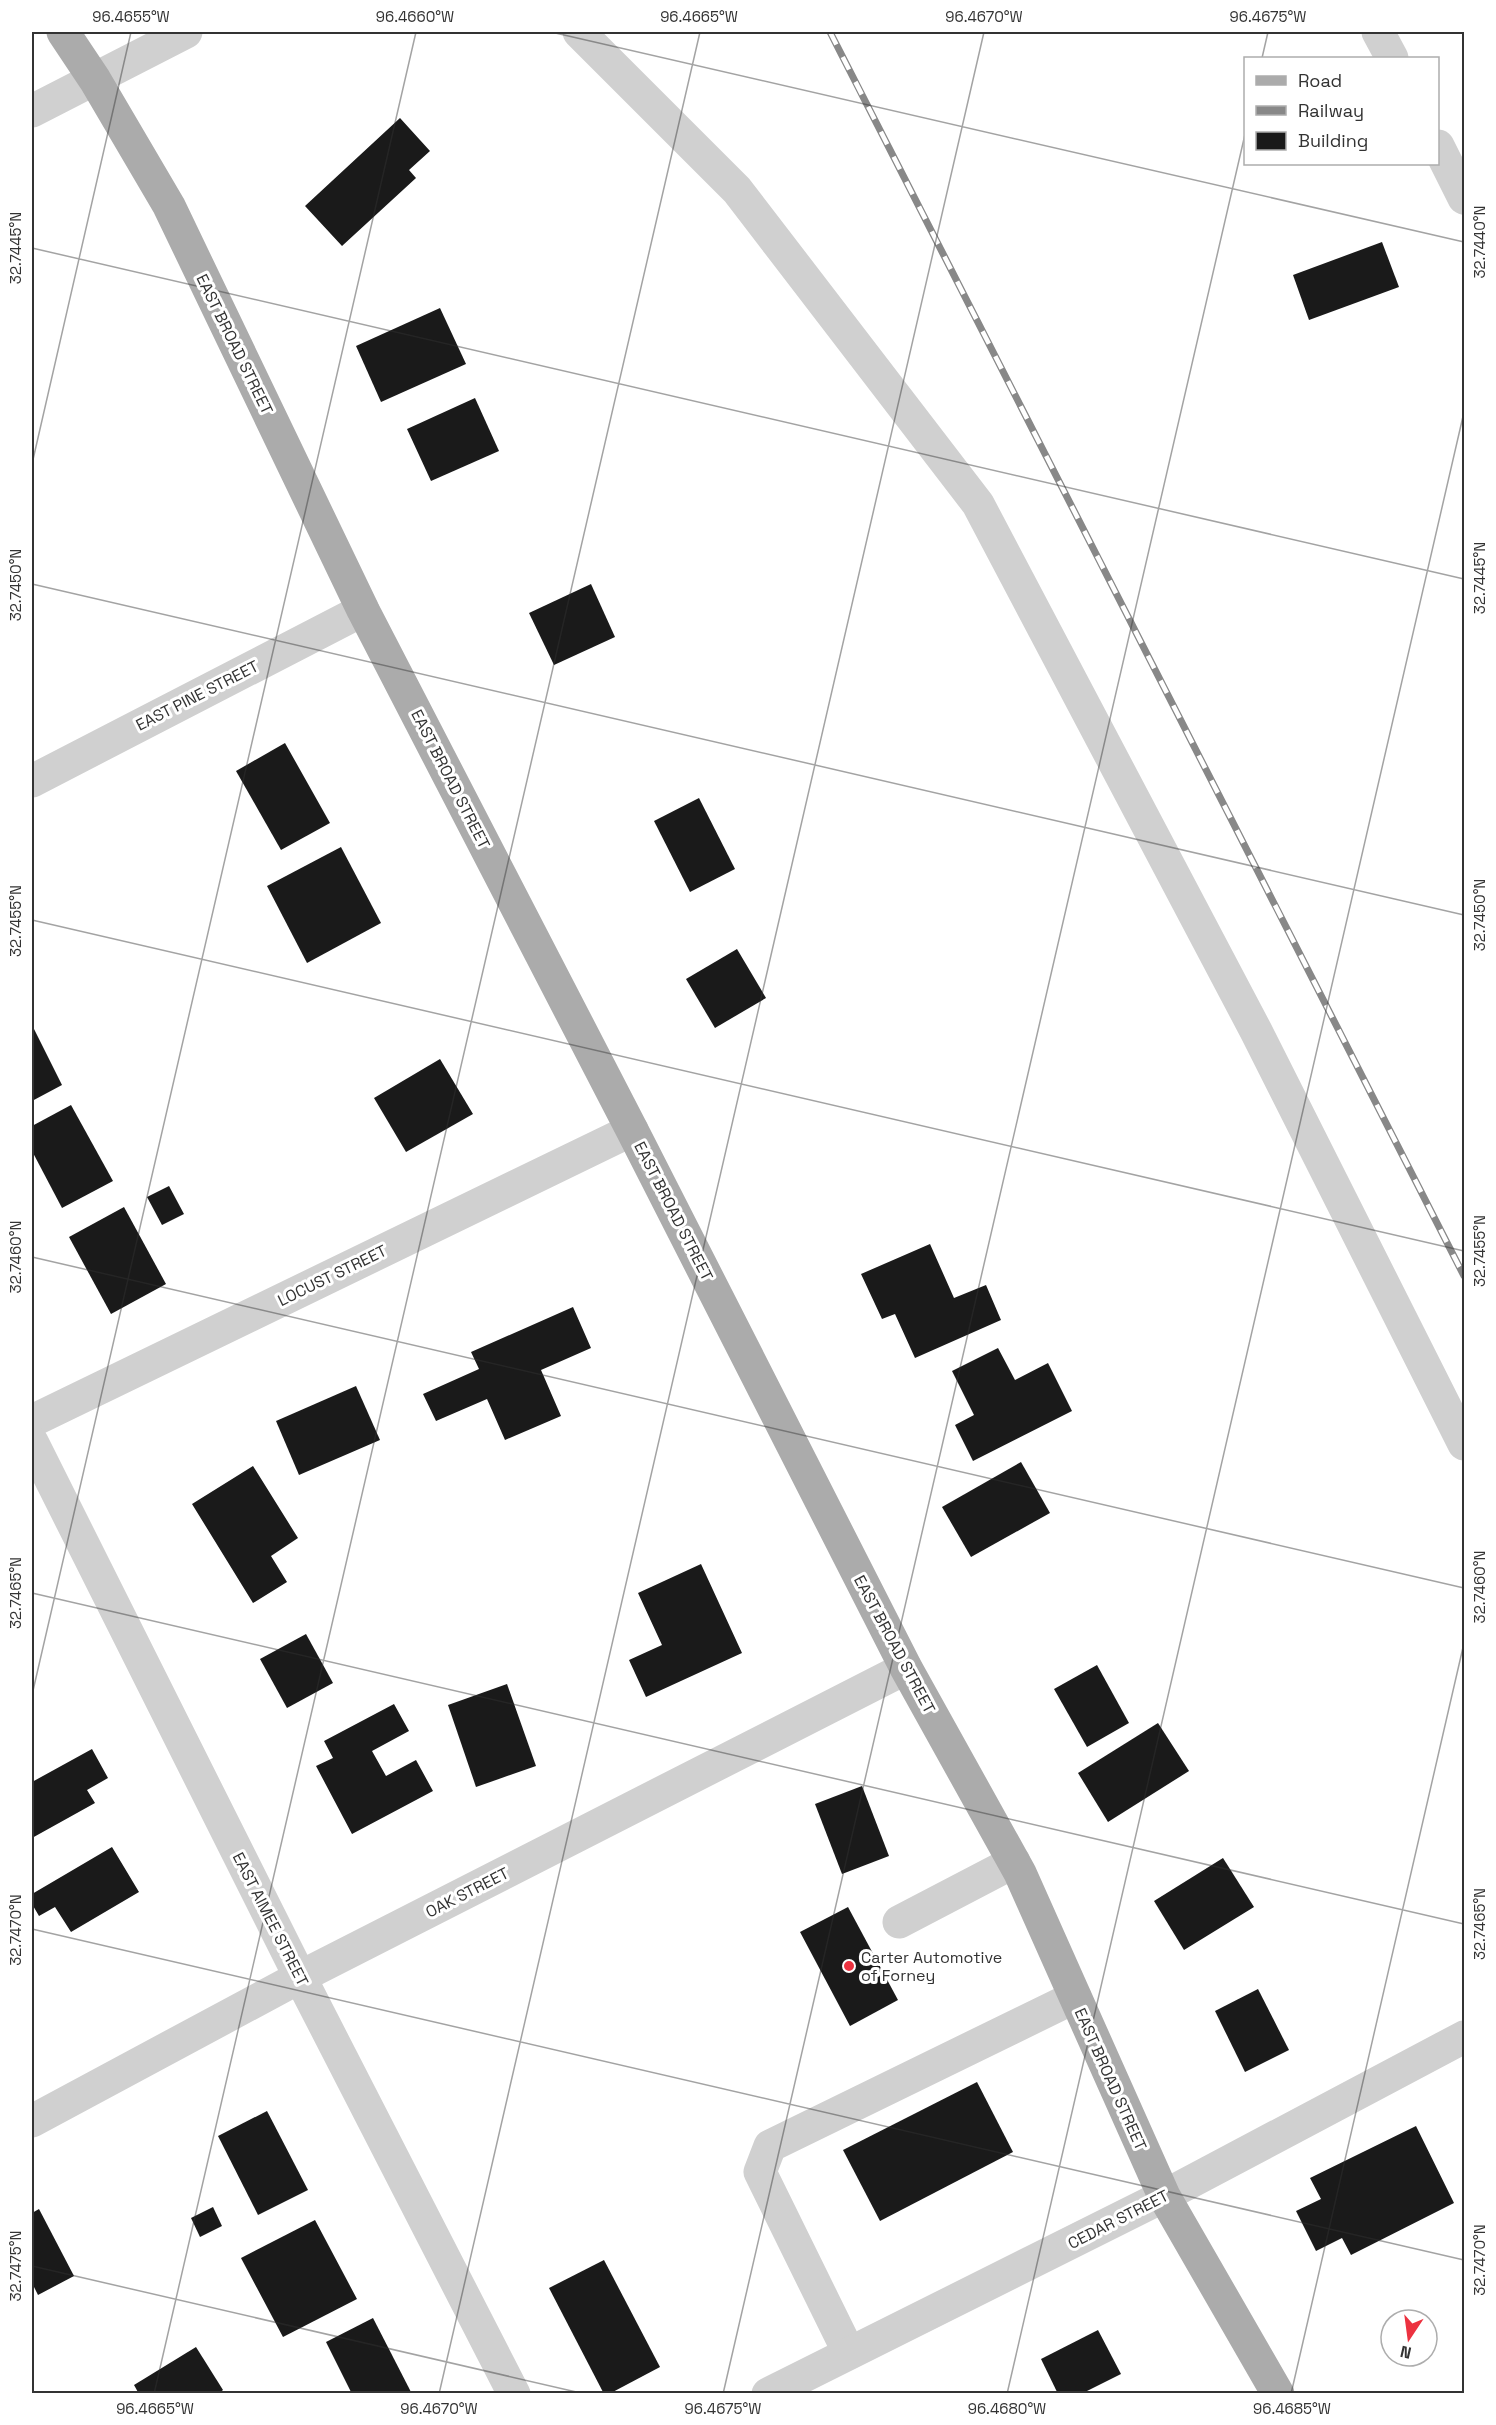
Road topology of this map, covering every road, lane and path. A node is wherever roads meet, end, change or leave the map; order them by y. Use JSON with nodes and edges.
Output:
{"nodes":[{"id":1,"x":63,"y":32,"type":"edge"},
{"id":2,"x":186,"y":32,"type":"edge"},
{"id":3,"x":579,"y":32,"type":"edge"},
{"id":4,"x":1378,"y":32,"type":"edge"},
{"id":5,"x":1391,"y":57,"type":"edge"},
{"id":6,"x":95,"y":80,"type":"junction"},
{"id":7,"x":32,"y":111,"type":"edge"},
{"id":8,"x":1439,"y":150,"type":"edge"},
{"id":9,"x":1464,"y":198,"type":"edge"},
{"id":10,"x":363,"y":610,"type":"junction"},
{"id":11,"x":32,"y":781,"type":"edge"},
{"id":12,"x":632,"y":1130,"type":"junction"},
{"id":13,"x":32,"y":1421,"type":"edge"},
{"id":14,"x":32,"y":1442,"type":"edge"},
{"id":15,"x":1464,"y":1444,"type":"edge"},
{"id":16,"x":906,"y":1668,"type":"junction"},
{"id":17,"x":1014,"y":1862,"type":"junction"},
{"id":18,"x":899,"y":1922,"type":"dead end"},
{"id":19,"x":300,"y":1977,"type":"junction"},
{"id":20,"x":1075,"y":1998,"type":"junction"},
{"id":21,"x":1464,"y":2037,"type":"edge"},
{"id":22,"x":32,"y":2121,"type":"edge"},
{"id":23,"x":1164,"y":2196,"type":"junction"},
{"id":24,"x":849,"y":2354,"type":"junction"},
{"id":25,"x":514,"y":2394,"type":"edge"},
{"id":26,"x":768,"y":2394,"type":"edge"},
{"id":27,"x":1278,"y":2394,"type":"edge"}],
"edges":[{"from":1,"to":6,"type":"main road","name":"EAST BROAD STREET"},
{"from":2,"to":6,"type":"street"},
{"from":3,"to":15,"type":"street"},
{"from":4,"to":5,"type":"street"},
{"from":6,"to":7,"type":"street"},
{"from":6,"to":10,"type":"main road","name":"EAST BROAD STREET"},
{"from":8,"to":9,"type":"street"},
{"from":10,"to":11,"type":"street","name":"EAST PINE STREET"},
{"from":10,"to":12,"type":"main road","name":"EAST BROAD STREET"},
{"from":12,"to":13,"type":"street","name":"LOCUST STREET"},
{"from":12,"to":16,"type":"main road","name":"EAST BROAD STREET"},
{"from":14,"to":19,"type":"street","name":"EAST AIMEE STREET"},
{"from":16,"to":17,"type":"main road","name":"EAST BROAD STREET"},
{"from":16,"to":19,"type":"street","name":"OAK STREET"},
{"from":17,"to":18,"type":"street"},
{"from":17,"to":20,"type":"main road","name":"EAST BROAD STREET"},
{"from":19,"to":22,"type":"street","name":"OAK STREET"},
{"from":19,"to":25,"type":"street","name":"EAST AIMEE STREET"},
{"from":20,"to":23,"type":"main road","name":"EAST BROAD STREET"},
{"from":20,"to":24,"type":"street"},
{"from":21,"to":23,"type":"street","name":"CEDAR STREET"},
{"from":23,"to":24,"type":"street","name":"CEDAR STREET"},
{"from":23,"to":27,"type":"main road","name":"EAST BROAD STREET"},
{"from":24,"to":26,"type":"street","name":"CEDAR STREET"}]}
